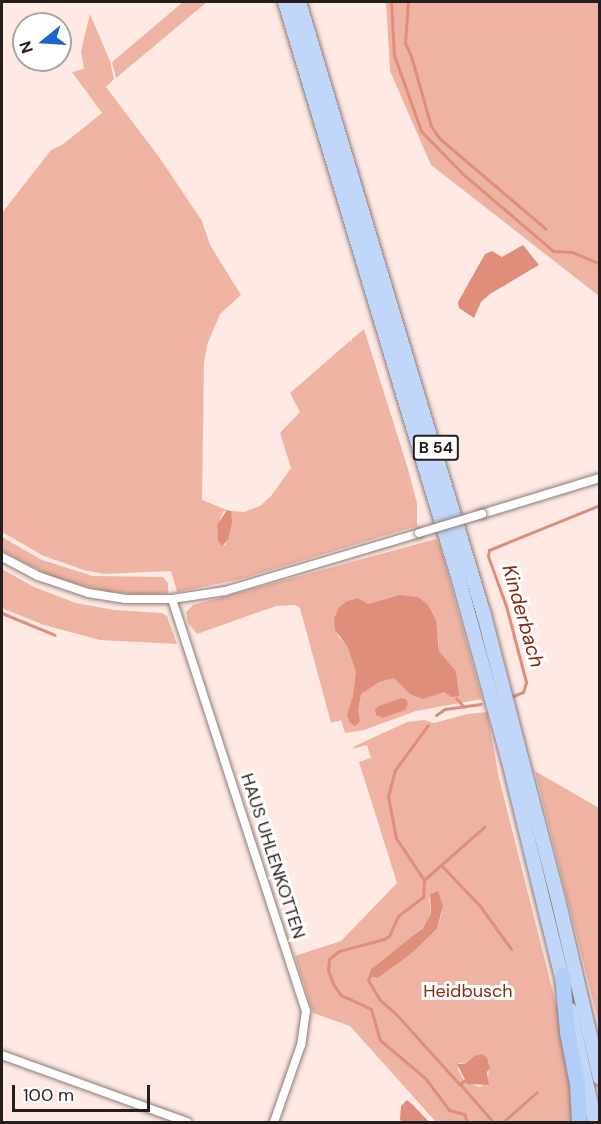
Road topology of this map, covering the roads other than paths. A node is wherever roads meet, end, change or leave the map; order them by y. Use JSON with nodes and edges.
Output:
{"nodes":[{"id":1,"x":285,"y":2,"type":"edge"},
{"id":2,"x":299,"y":2,"type":"edge"},
{"id":3,"x":600,"y":478,"type":"edge"},
{"id":4,"x":2,"y":558,"type":"edge"},
{"id":5,"x":172,"y":599,"type":"junction"},
{"id":6,"x":562,"y":975,"type":"junction"},
{"id":7,"x":2,"y":1055,"type":"edge"},
{"id":8,"x":600,"y":1078,"type":"edge"},
{"id":9,"x":187,"y":1122,"type":"edge"},
{"id":10,"x":274,"y":1122,"type":"edge"},
{"id":11,"x":579,"y":1122,"type":"edge"},
{"id":12,"x":595,"y":1122,"type":"edge"}],
"edges":[{"from":1,"to":6,"type":"highway","number":"B 54"},
{"from":2,"to":8,"type":"highway","number":"B 54"},
{"from":3,"to":5,"type":"street","bridge":true},
{"from":4,"to":5,"type":"street"},
{"from":5,"to":10,"type":"street","name":"HAUS UHLENKOTTEN"},
{"from":6,"to":11,"type":"highway"},
{"from":6,"to":12,"type":"highway","number":"B 54"},
{"from":7,"to":9,"type":"street"}]}
